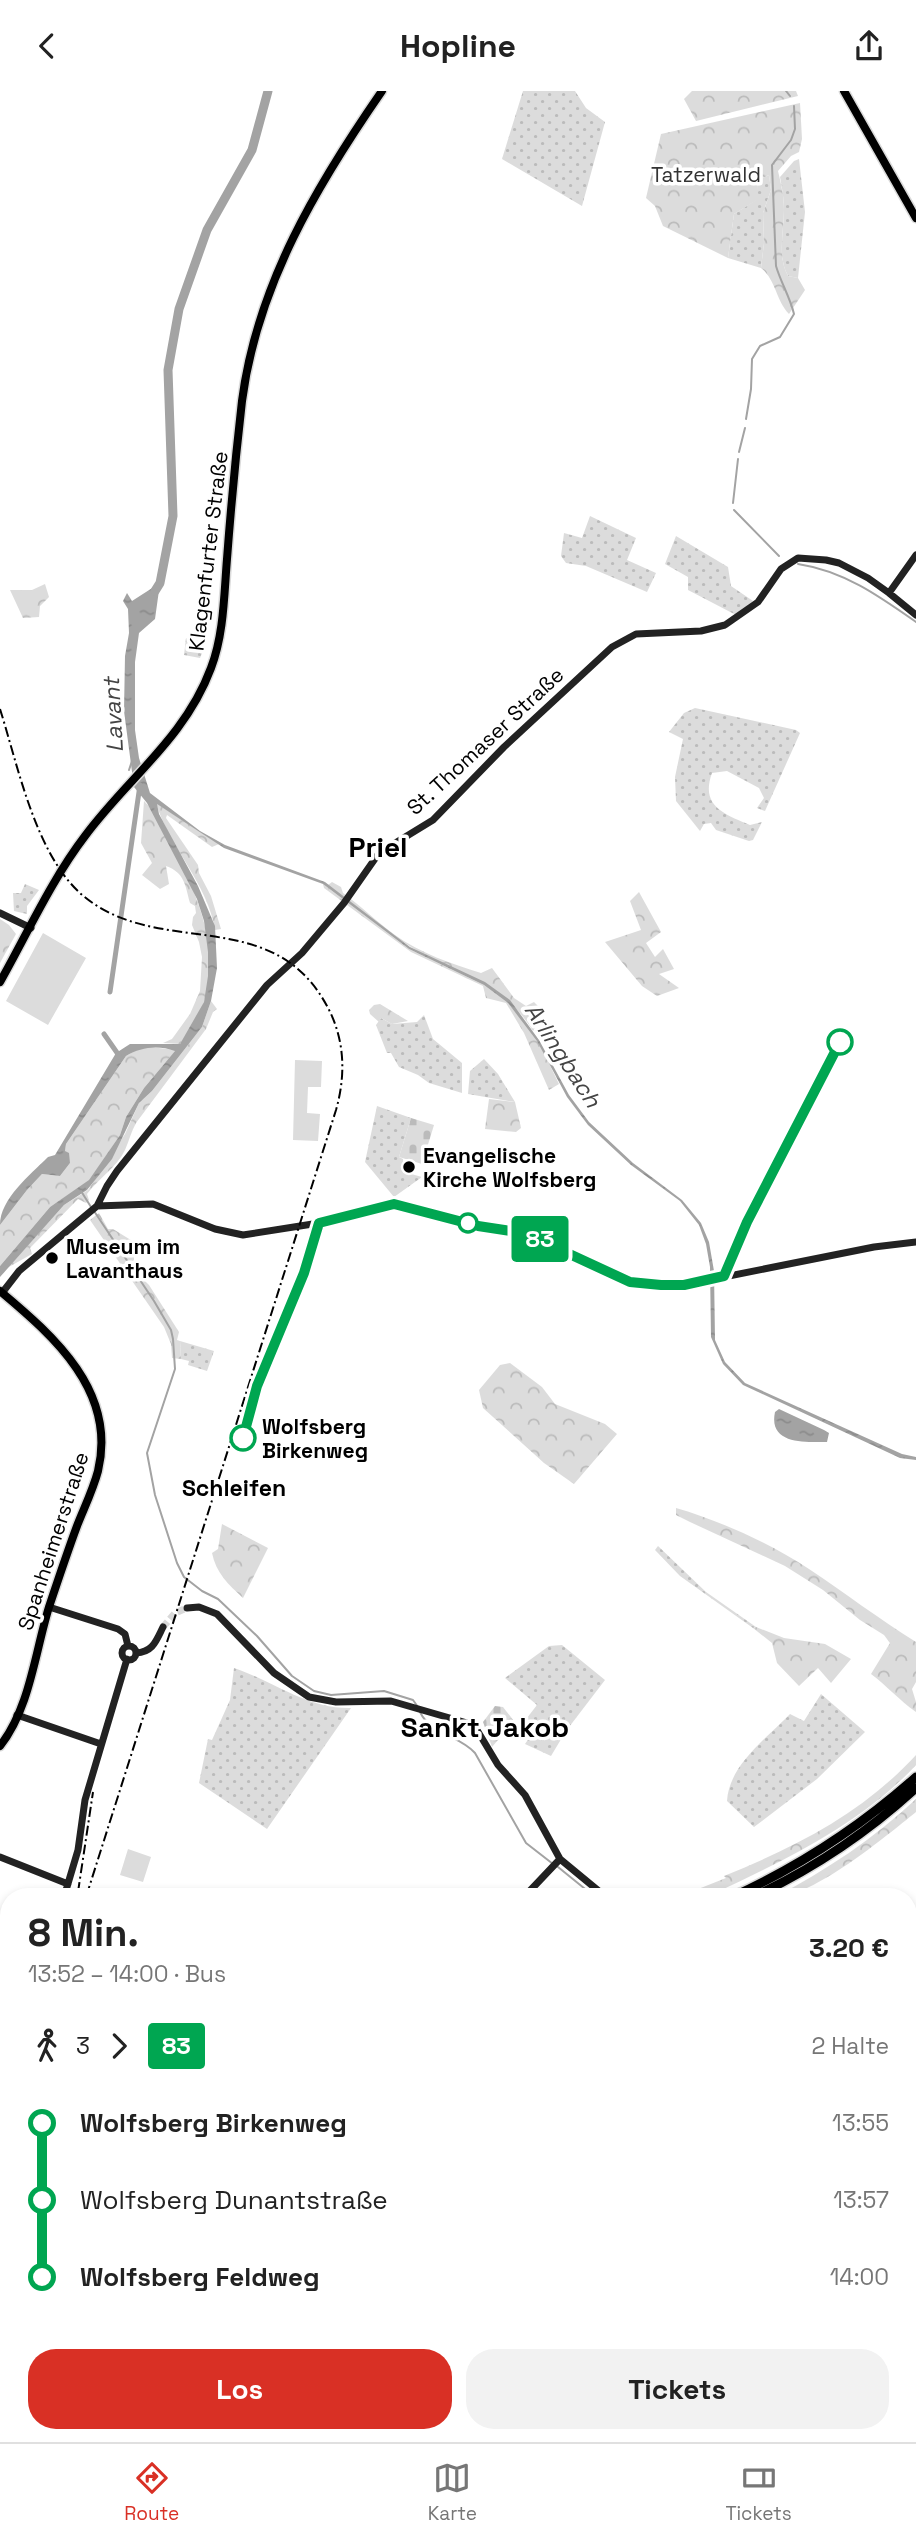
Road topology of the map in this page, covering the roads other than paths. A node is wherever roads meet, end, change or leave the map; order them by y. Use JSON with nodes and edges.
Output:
{"nodes":[{"id":1,"x":382,"y":91,"type":"edge"},
{"id":2,"x":844,"y":91,"type":"edge"},
{"id":3,"x":916,"y":218,"type":"edge"},
{"id":4,"x":916,"y":555,"type":"edge"},
{"id":5,"x":889,"y":593,"type":"junction"},
{"id":6,"x":916,"y":615,"type":"edge"},
{"id":7,"x":0,"y":913,"type":"edge"},
{"id":8,"x":31,"y":927,"type":"junction"},
{"id":9,"x":0,"y":982,"type":"edge"},
{"id":10,"x":97,"y":1206,"type":"junction"},
{"id":11,"x":916,"y":1241,"type":"edge"},
{"id":12,"x":1,"y":1292,"type":"edge"},
{"id":13,"x":49,"y":1607,"type":"junction"},
{"id":14,"x":187,"y":1608,"type":"dead end"},
{"id":15,"x":163,"y":1627,"type":"tunnel mouth"},
{"id":16,"x":128,"y":1646,"type":"junction"},
{"id":17,"x":136,"y":1653,"type":"junction"},
{"id":18,"x":127,"y":1659,"type":"junction"},
{"id":19,"x":17,"y":1715,"type":"junction"},
{"id":20,"x":101,"y":1744,"type":"junction"},
{"id":21,"x":0,"y":1746,"type":"edge"},
{"id":22,"x":916,"y":1777,"type":"edge"},
{"id":23,"x":916,"y":1789,"type":"edge"},
{"id":24,"x":0,"y":1857,"type":"edge"},
{"id":25,"x":555,"y":1864,"type":"junction"},
{"id":26,"x":68,"y":1884,"type":"junction"},
{"id":27,"x":67,"y":1888,"type":"edge"},
{"id":28,"x":532,"y":1888,"type":"edge"},
{"id":29,"x":592,"y":1888,"type":"edge"},
{"id":30,"x":750,"y":1888,"type":"edge"},
{"id":31,"x":772,"y":1888,"type":"edge"}],
"edges":[{"from":1,"to":8,"type":"main road","name":"Klagenfurter Straße"},
{"from":2,"to":3,"type":"main road"},
{"from":4,"to":5,"type":"main road"},
{"from":5,"to":6,"type":"main road"},
{"from":5,"to":10,"type":"main road","name":"St. Thomaser Straße"},
{"from":7,"to":8,"type":"main road"},
{"from":8,"to":9,"type":"main road","name":"Klagenfurter Straße"},
{"from":10,"to":11,"type":"main road"},
{"from":10,"to":12,"type":"main road","name":"St. Thomaser Straße"},
{"from":12,"to":13,"type":"main road","name":"Spanheimerstraße"},
{"from":13,"to":16,"type":"main road"},
{"from":13,"to":19,"type":"main road","name":"Spanheimerstraße"},
{"from":14,"to":25,"type":"main road"},
{"from":15,"to":17,"type":"main road"},
{"from":16,"to":17,"type":"main road"},
{"from":16,"to":18,"type":"main road"},
{"from":17,"to":18,"type":"main road"},
{"from":18,"to":20,"type":"main road"},
{"from":19,"to":20,"type":"main road"},
{"from":19,"to":21,"type":"main road","name":"Spanheimerstraße"},
{"from":20,"to":26,"type":"main road"},
{"from":22,"to":30,"type":"highway"},
{"from":23,"to":31,"type":"highway"},
{"from":24,"to":26,"type":"main road"},
{"from":25,"to":28,"type":"main road"},
{"from":25,"to":29,"type":"main road"},
{"from":26,"to":27,"type":"main road"}]}
